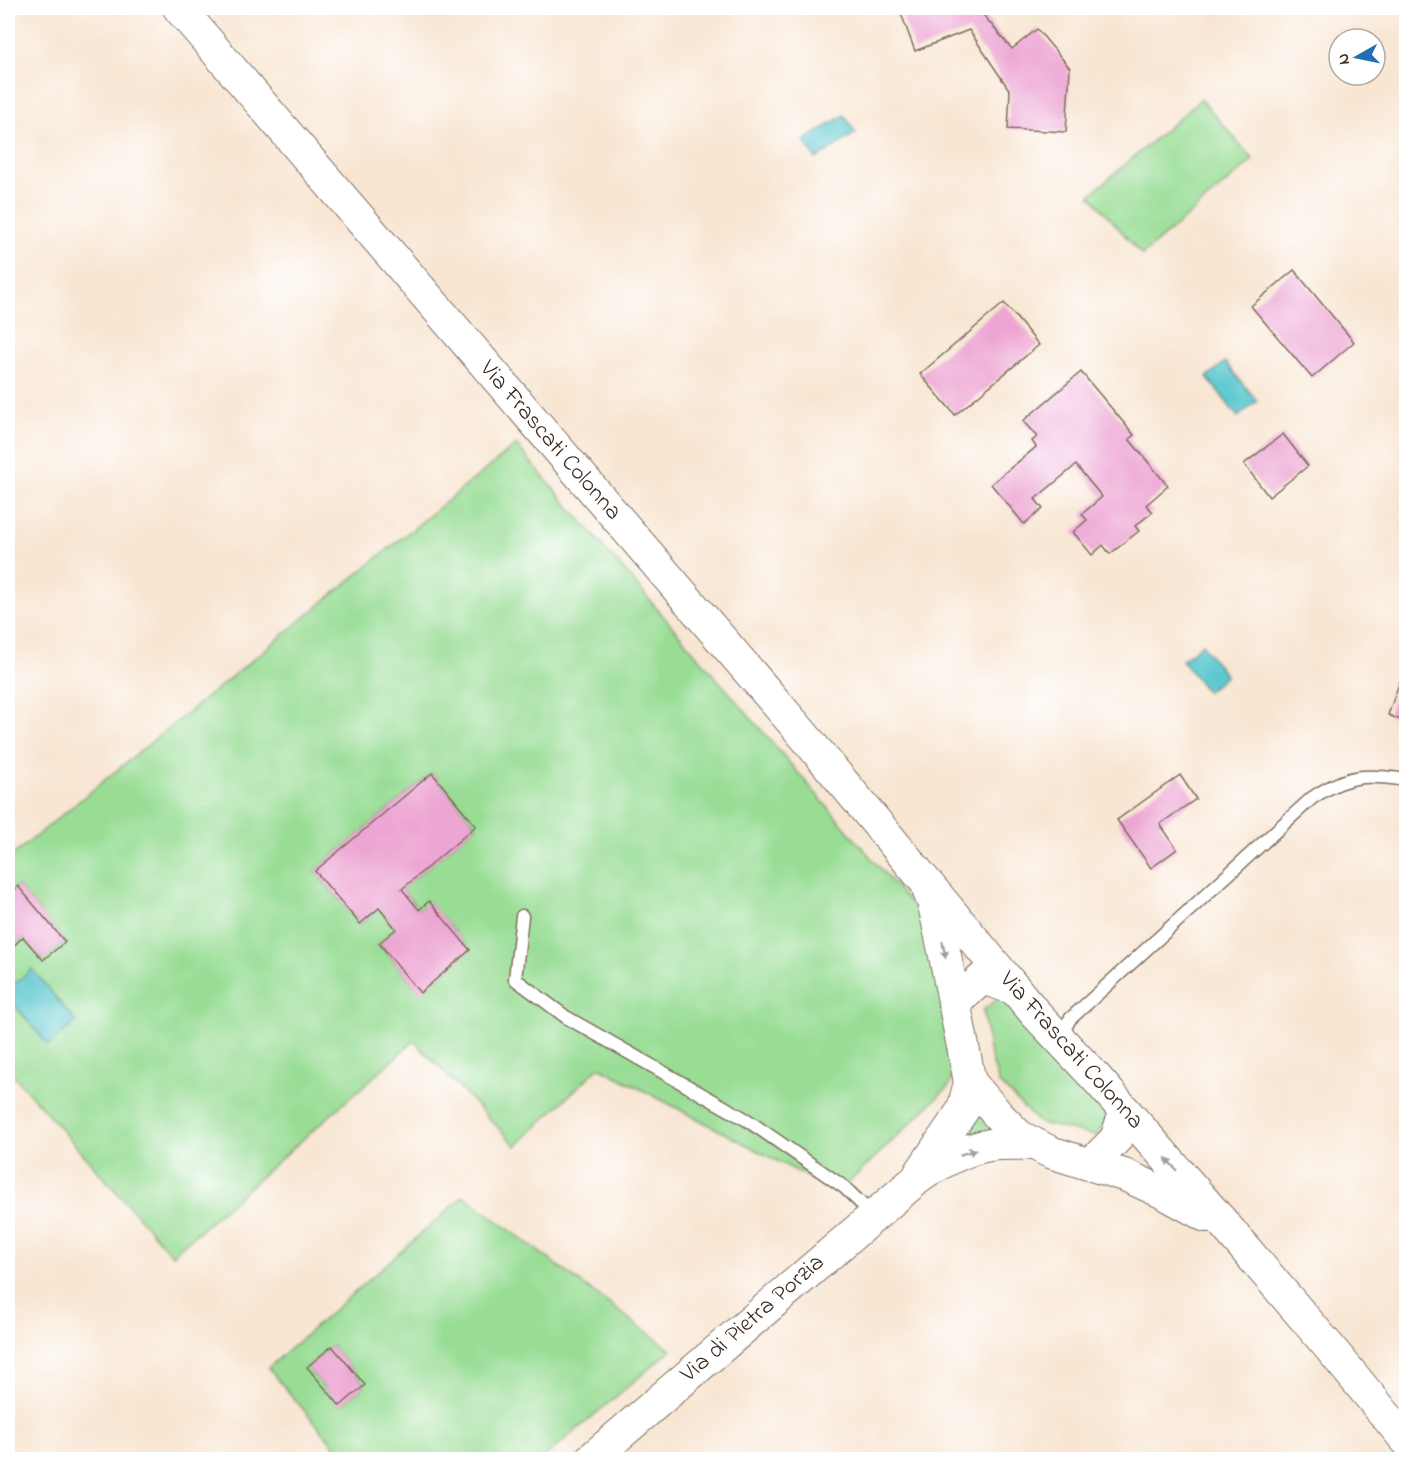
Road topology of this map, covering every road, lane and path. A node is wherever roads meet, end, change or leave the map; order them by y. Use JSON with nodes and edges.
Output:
{"nodes":[{"id":1,"x":179,"y":8,"type":"edge"},
{"id":2,"x":1407,"y":780,"type":"edge"},
{"id":3,"x":920,"y":875,"type":"junction"},
{"id":4,"x":522,"y":916,"type":"dead end"},
{"id":5,"x":1015,"y":989,"type":"junction"},
{"id":6,"x":954,"y":1003,"type":"junction"},
{"id":7,"x":1059,"y":1039,"type":"junction"},
{"id":8,"x":970,"y":1082,"type":"junction"},
{"id":9,"x":1125,"y":1112,"type":"junction"},
{"id":10,"x":1033,"y":1144,"type":"junction"},
{"id":11,"x":1091,"y":1164,"type":"junction"},
{"id":12,"x":917,"y":1179,"type":"junction"},
{"id":13,"x":874,"y":1216,"type":"junction"},
{"id":14,"x":1224,"y":1224,"type":"junction"},
{"id":15,"x":1407,"y":1440,"type":"edge"},
{"id":16,"x":590,"y":1460,"type":"edge"}],
"edges":[{"from":1,"to":3,"type":"street","name":"Via Frascati Colonna"},
{"from":2,"to":7,"type":"lane"},
{"from":3,"to":5,"type":"street","name":"Via Frascati Colonna"},
{"from":3,"to":6,"type":"street","name":"Via Frascati Colonna","one_way":true},
{"from":4,"to":13,"type":"lane"},
{"from":5,"to":6,"type":"street"},
{"from":5,"to":7,"type":"street","name":"Via Frascati Colonna"},
{"from":6,"to":8,"type":"street","name":"Via Frascati Colonna"},
{"from":7,"to":9,"type":"street","name":"Via Frascati Colonna"},
{"from":8,"to":10,"type":"street","name":"Via Frascati Colonna"},
{"from":8,"to":12,"type":"street"},
{"from":9,"to":11,"type":"street"},
{"from":14,"to":9,"type":"street","name":"Via Frascati Colonna","one_way":true},
{"from":10,"to":11,"type":"street","name":"Via Frascati Colonna"},
{"from":12,"to":10,"type":"street","one_way":true},
{"from":11,"to":14,"type":"street","name":"Via Frascati Colonna"},
{"from":12,"to":13,"type":"street","name":"Via di Pietra Porzia"},
{"from":13,"to":16,"type":"street","name":"Via di Pietra Porzia"},
{"from":14,"to":15,"type":"street","name":"Via Frascati Colonna"}]}
